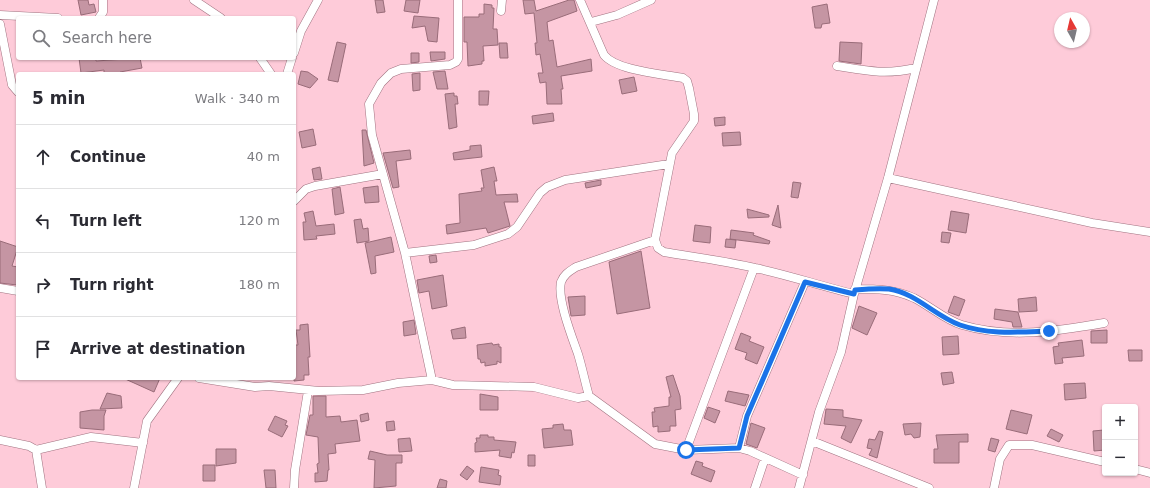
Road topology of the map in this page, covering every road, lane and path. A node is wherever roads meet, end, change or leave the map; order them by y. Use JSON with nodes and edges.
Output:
{"nodes":[{"id":1,"x":103,"y":0,"type":"edge"},
{"id":2,"x":194,"y":0,"type":"edge"},
{"id":3,"x":318,"y":0,"type":"edge"},
{"id":4,"x":458,"y":0,"type":"edge"},
{"id":5,"x":502,"y":0,"type":"edge"},
{"id":6,"x":580,"y":0,"type":"edge"},
{"id":7,"x":651,"y":0,"type":"edge"},
{"id":8,"x":934,"y":0,"type":"edge"},
{"id":9,"x":502,"y":11,"type":"dead end"},
{"id":10,"x":0,"y":15,"type":"edge"},
{"id":11,"x":19,"y":16,"type":"edge"},
{"id":12,"x":100,"y":16,"type":"edge"},
{"id":13,"x":218,"y":16,"type":"edge"},
{"id":14,"x":591,"y":22,"type":"junction"},
{"id":15,"x":0,"y":24,"type":"edge"},
{"id":16,"x":296,"y":47,"type":"edge"},
{"id":17,"x":261,"y":60,"type":"edge"},
{"id":18,"x":291,"y":60,"type":"edge"},
{"id":19,"x":838,"y":66,"type":"dead end"},
{"id":20,"x":916,"y":68,"type":"junction"},
{"id":21,"x":270,"y":72,"type":"edge"},
{"id":22,"x":288,"y":72,"type":"edge"},
{"id":23,"x":16,"y":90,"type":"edge"},
{"id":24,"x":669,"y":164,"type":"junction"},
{"id":25,"x":383,"y":174,"type":"junction"},
{"id":26,"x":888,"y":178,"type":"junction"},
{"id":27,"x":296,"y":199,"type":"edge"},
{"id":28,"x":1150,"y":232,"type":"edge"},
{"id":29,"x":655,"y":240,"type":"junction"},
{"id":30,"x":405,"y":253,"type":"junction"},
{"id":31,"x":754,"y":268,"type":"junction"},
{"id":32,"x":805,"y":282,"type":"junction"},
{"id":33,"x":0,"y":288,"type":"edge"},
{"id":34,"x":16,"y":291,"type":"edge"},
{"id":35,"x":854,"y":292,"type":"junction"},
{"id":36,"x":1104,"y":323,"type":"dead end"},
{"id":37,"x":177,"y":380,"type":"edge"},
{"id":38,"x":211,"y":380,"type":"edge"},
{"id":39,"x":432,"y":380,"type":"junction"},
{"id":40,"x":308,"y":391,"type":"junction"},
{"id":41,"x":589,"y":396,"type":"junction"},
{"id":42,"x":0,"y":440,"type":"edge"},
{"id":43,"x":812,"y":441,"type":"junction"},
{"id":44,"x":143,"y":443,"type":"junction"},
{"id":45,"x":739,"y":448,"type":"junction"},
{"id":46,"x":36,"y":450,"type":"junction"},
{"id":47,"x":686,"y":450,"type":"junction"},
{"id":48,"x":765,"y":458,"type":"junction"},
{"id":49,"x":1102,"y":461,"type":"edge"},
{"id":50,"x":1138,"y":470,"type":"edge"},
{"id":51,"x":1150,"y":473,"type":"edge"},
{"id":52,"x":803,"y":475,"type":"junction"},
{"id":53,"x":42,"y":488,"type":"edge"},
{"id":54,"x":134,"y":488,"type":"edge"},
{"id":55,"x":294,"y":488,"type":"edge"},
{"id":56,"x":756,"y":488,"type":"edge"},
{"id":57,"x":799,"y":488,"type":"edge"},
{"id":58,"x":930,"y":488,"type":"edge"},
{"id":59,"x":994,"y":488,"type":"edge"}],
"edges":[{"from":1,"to":12,"type":"street"},
{"from":2,"to":13,"type":"street"},
{"from":3,"to":16,"type":"street"},
{"from":4,"to":25,"type":"street"},
{"from":5,"to":9,"type":"street"},
{"from":6,"to":14,"type":"street"},
{"from":7,"to":14,"type":"street"},
{"from":8,"to":20,"type":"street"},
{"from":10,"to":11,"type":"street"},
{"from":14,"to":24,"type":"street"},
{"from":15,"to":23,"type":"street"},
{"from":17,"to":21,"type":"street"},
{"from":18,"to":22,"type":"street"},
{"from":19,"to":20,"type":"street"},
{"from":20,"to":26,"type":"street"},
{"from":24,"to":29,"type":"street"},
{"from":24,"to":30,"type":"street"},
{"from":25,"to":27,"type":"street"},
{"from":25,"to":30,"type":"street"},
{"from":26,"to":28,"type":"street"},
{"from":26,"to":35,"type":"street"},
{"from":29,"to":31,"type":"street"},
{"from":29,"to":41,"type":"street"},
{"from":30,"to":39,"type":"street"},
{"from":31,"to":32,"type":"street"},
{"from":31,"to":47,"type":"street"},
{"from":32,"to":35,"type":"street"},
{"from":32,"to":45,"type":"street"},
{"from":33,"to":34,"type":"street"},
{"from":35,"to":36,"type":"street"},
{"from":35,"to":43,"type":"street"},
{"from":37,"to":44,"type":"street"},
{"from":38,"to":40,"type":"street"},
{"from":39,"to":40,"type":"street"},
{"from":39,"to":41,"type":"street"},
{"from":40,"to":55,"type":"street"},
{"from":41,"to":47,"type":"street"},
{"from":42,"to":46,"type":"street"},
{"from":43,"to":52,"type":"street"},
{"from":43,"to":58,"type":"street"},
{"from":44,"to":46,"type":"street"},
{"from":44,"to":54,"type":"street"},
{"from":45,"to":47,"type":"street"},
{"from":45,"to":48,"type":"street"},
{"from":46,"to":53,"type":"street"},
{"from":48,"to":52,"type":"street"},
{"from":48,"to":56,"type":"street"},
{"from":49,"to":59,"type":"street"},
{"from":50,"to":51,"type":"street"},
{"from":52,"to":57,"type":"street"}]}
